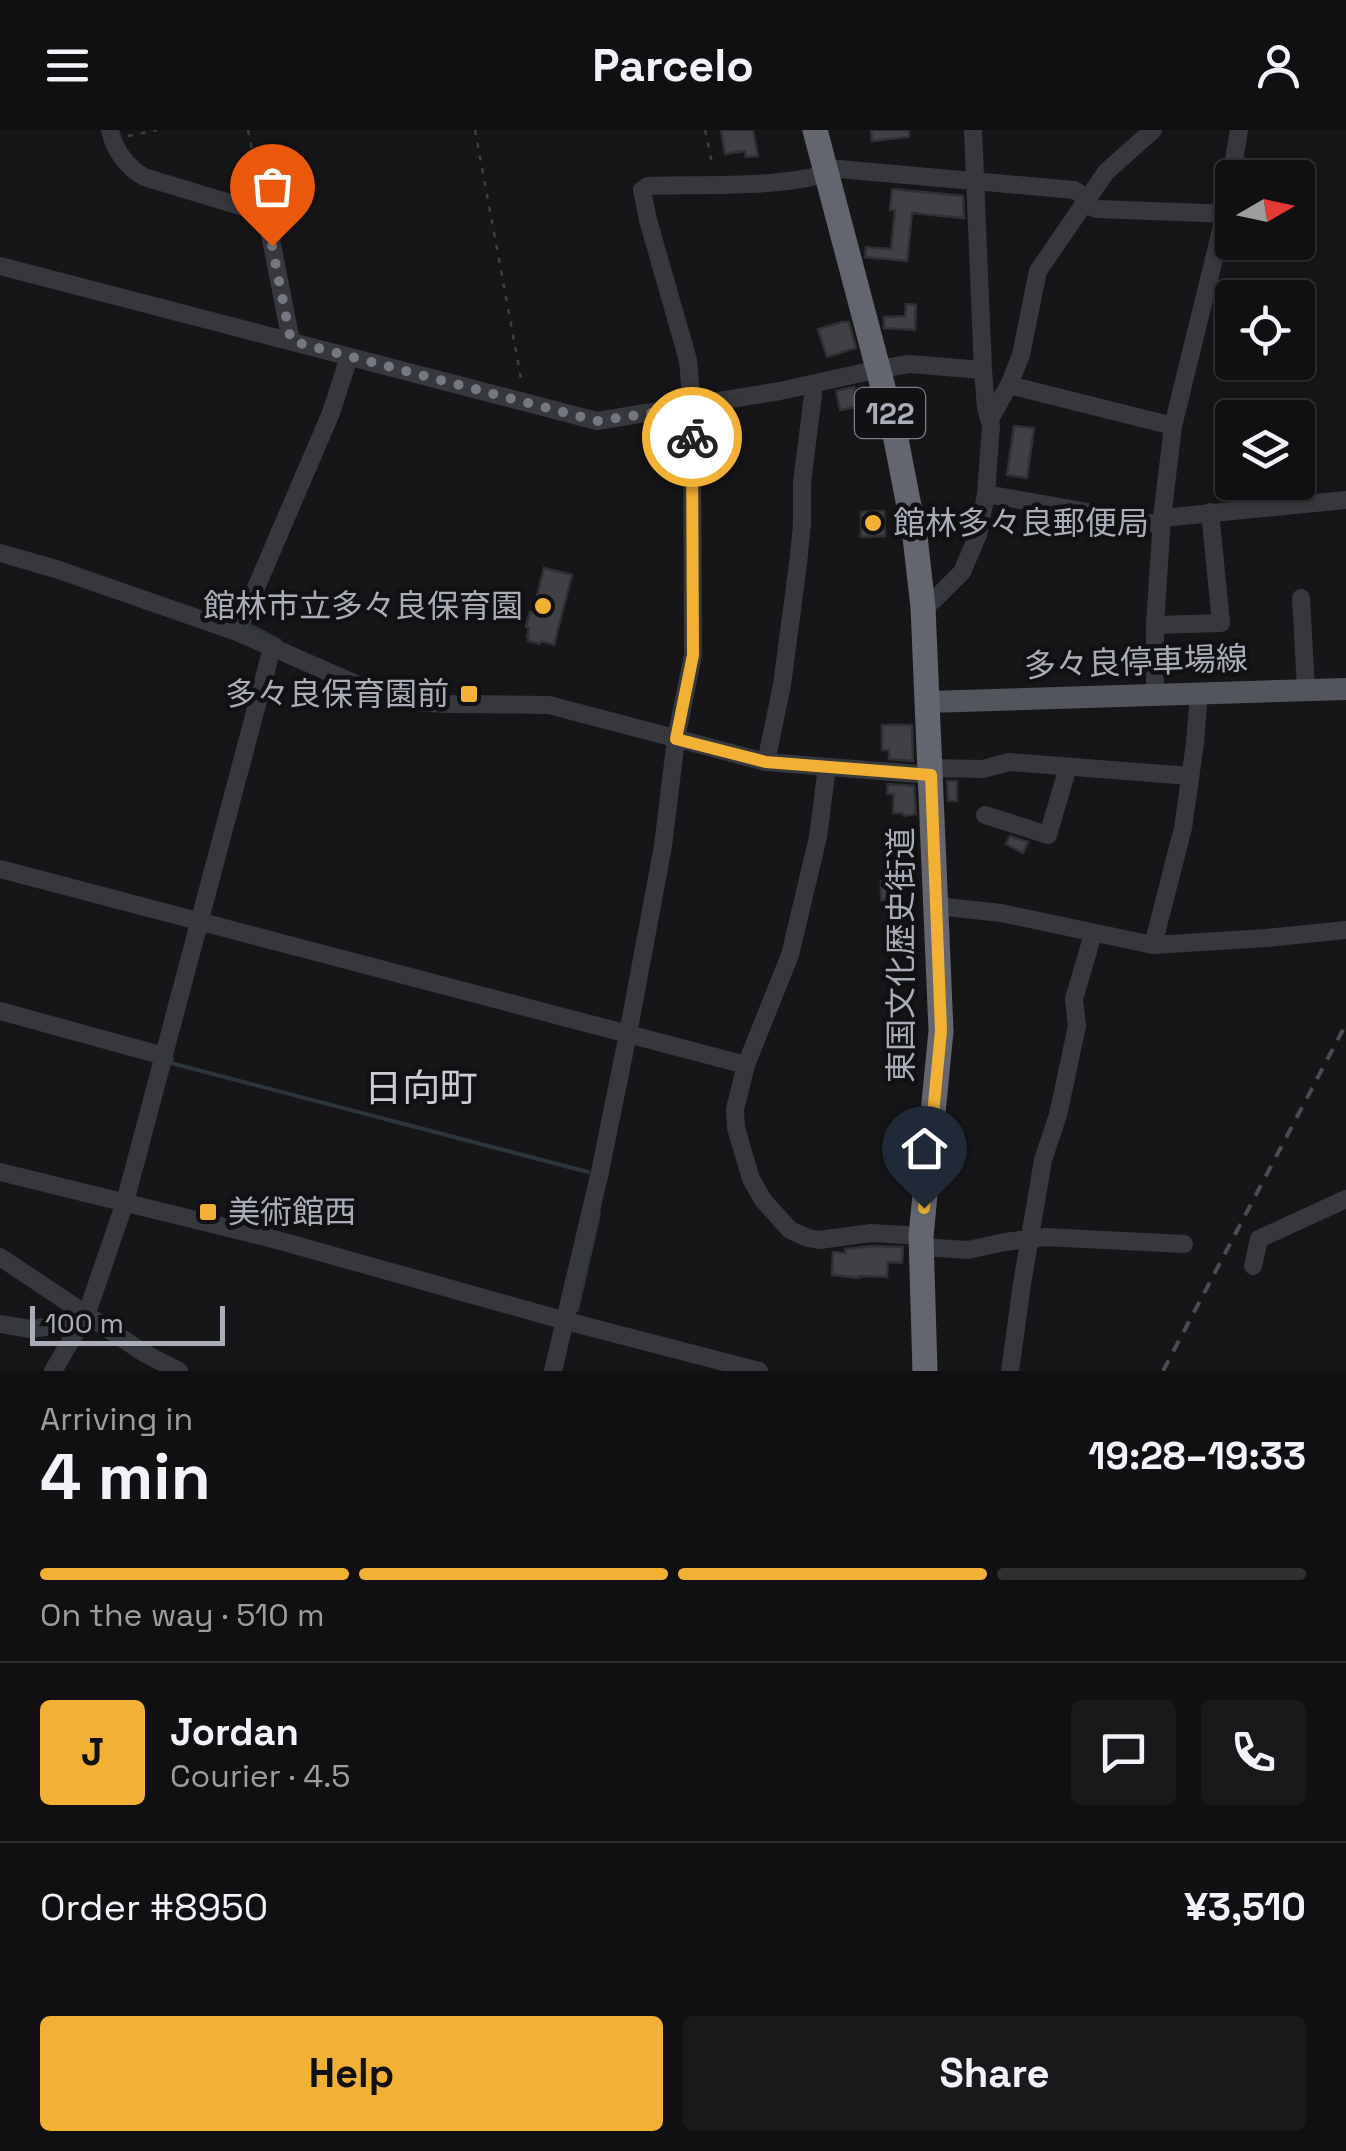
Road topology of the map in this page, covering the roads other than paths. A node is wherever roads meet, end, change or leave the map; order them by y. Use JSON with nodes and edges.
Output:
{"nodes":[{"id":1,"x":815,"y":130,"type":"edge"},
{"id":2,"x":973,"y":130,"type":"edge"},
{"id":3,"x":1153,"y":130,"type":"edge"},
{"id":4,"x":1239,"y":130,"type":"edge"},
{"id":5,"x":111,"y":134,"type":"edge"},
{"id":6,"x":1235,"y":160,"type":"edge"},
{"id":7,"x":828,"y":174,"type":"junction"},
{"id":8,"x":975,"y":180,"type":"junction"},
{"id":9,"x":1086,"y":201,"type":"junction"},
{"id":10,"x":1215,"y":213,"type":"edge"},
{"id":11,"x":1215,"y":260,"type":"edge"},
{"id":12,"x":0,"y":266,"type":"edge"},
{"id":13,"x":291,"y":341,"type":"junction"},
{"id":14,"x":348,"y":357,"type":"junction"},
{"id":15,"x":879,"y":368,"type":"junction"},
{"id":16,"x":983,"y":370,"type":"junction"},
{"id":17,"x":811,"y":384,"type":"junction"},
{"id":18,"x":1009,"y":385,"type":"junction"},
{"id":19,"x":692,"y":407,"type":"junction"},
{"id":20,"x":990,"y":419,"type":"junction"},
{"id":21,"x":1173,"y":426,"type":"junction"},
{"id":22,"x":986,"y":494,"type":"junction"},
{"id":23,"x":1346,"y":500,"type":"edge"},
{"id":24,"x":1210,"y":512,"type":"junction"},
{"id":25,"x":1162,"y":522,"type":"junction"},
{"id":26,"x":0,"y":553,"type":"edge"},
{"id":27,"x":1301,"y":598,"type":"dead end"},
{"id":28,"x":923,"y":607,"type":"junction"},
{"id":29,"x":1155,"y":625,"type":"junction"},
{"id":30,"x":236,"y":632,"type":"junction"},
{"id":31,"x":272,"y":648,"type":"junction"},
{"id":32,"x":1306,"y":689,"type":"junction"},
{"id":33,"x":1346,"y":689,"type":"edge"},
{"id":34,"x":1199,"y":693,"type":"junction"},
{"id":35,"x":1155,"y":694,"type":"junction"},
{"id":36,"x":928,"y":702,"type":"junction"},
{"id":37,"x":676,"y":739,"type":"junction"},
{"id":38,"x":766,"y":762,"type":"junction"},
{"id":39,"x":1068,"y":767,"type":"junction"},
{"id":40,"x":827,"y":768,"type":"junction"},
{"id":41,"x":931,"y":771,"type":"junction"},
{"id":42,"x":1190,"y":776,"type":"junction"},
{"id":43,"x":984,"y":815,"type":"dead end"},
{"id":44,"x":0,"y":869,"type":"edge"},
{"id":45,"x":937,"y":906,"type":"junction"},
{"id":46,"x":199,"y":920,"type":"junction"},
{"id":47,"x":1346,"y":930,"type":"edge"},
{"id":48,"x":1093,"y":934,"type":"junction"},
{"id":49,"x":1153,"y":945,"type":"junction"},
{"id":50,"x":0,"y":1011,"type":"edge"},
{"id":51,"x":628,"y":1034,"type":"junction"},
{"id":52,"x":164,"y":1056,"type":"junction"},
{"id":53,"x":746,"y":1065,"type":"junction"},
{"id":54,"x":0,"y":1172,"type":"edge"},
{"id":55,"x":1346,"y":1199,"type":"edge"},
{"id":56,"x":125,"y":1202,"type":"junction"},
{"id":57,"x":1029,"y":1238,"type":"junction"},
{"id":58,"x":921,"y":1242,"type":"junction"},
{"id":59,"x":1184,"y":1244,"type":"dead end"},
{"id":60,"x":0,"y":1256,"type":"edge"},
{"id":61,"x":1253,"y":1266,"type":"dead end"},
{"id":62,"x":85,"y":1318,"type":"junction"},
{"id":63,"x":566,"y":1321,"type":"junction"},
{"id":64,"x":0,"y":1324,"type":"edge"},
{"id":65,"x":53,"y":1371,"type":"edge"},
{"id":66,"x":179,"y":1371,"type":"edge"},
{"id":67,"x":553,"y":1371,"type":"edge"},
{"id":68,"x":759,"y":1371,"type":"edge"},
{"id":69,"x":926,"y":1371,"type":"edge"},
{"id":70,"x":1010,"y":1371,"type":"edge"}],
"edges":[{"from":1,"to":7,"type":"highway","name":"東国文化歴史街道","number":"122"},
{"from":2,"to":8,"type":"street"},
{"from":3,"to":9,"type":"street"},
{"from":4,"to":6,"type":"street"},
{"from":5,"to":13,"type":"street"},
{"from":7,"to":8,"type":"street"},
{"from":7,"to":15,"type":"highway","name":"東国文化歴史街道","number":"122"},
{"from":7,"to":19,"type":"street"},
{"from":8,"to":9,"type":"street"},
{"from":8,"to":16,"type":"street"},
{"from":9,"to":10,"type":"street"},
{"from":9,"to":18,"type":"street"},
{"from":11,"to":21,"type":"street"},
{"from":12,"to":13,"type":"street"},
{"from":13,"to":14,"type":"street"},
{"from":14,"to":19,"type":"street"},
{"from":14,"to":30,"type":"street"},
{"from":15,"to":16,"type":"street"},
{"from":15,"to":17,"type":"street"},
{"from":15,"to":28,"type":"highway","name":"東国文化歴史街道","number":"122"},
{"from":16,"to":20,"type":"street"},
{"from":17,"to":19,"type":"street"},
{"from":17,"to":38,"type":"street"},
{"from":18,"to":20,"type":"street"},
{"from":18,"to":21,"type":"street"},
{"from":19,"to":37,"type":"street"},
{"from":20,"to":22,"type":"street"},
{"from":21,"to":25,"type":"street"},
{"from":22,"to":25,"type":"street"},
{"from":22,"to":28,"type":"street"},
{"from":23,"to":24,"type":"street"},
{"from":24,"to":25,"type":"street"},
{"from":24,"to":29,"type":"street"},
{"from":25,"to":29,"type":"street"},
{"from":26,"to":30,"type":"street"},
{"from":27,"to":32,"type":"street"},
{"from":28,"to":36,"type":"highway","name":"東国文化歴史街道","number":"122"},
{"from":29,"to":35,"type":"street"},
{"from":30,"to":31,"type":"street"},
{"from":31,"to":37,"type":"street"},
{"from":31,"to":46,"type":"street"},
{"from":32,"to":33,"type":"main road","name":"多々良停車場線"},
{"from":32,"to":34,"type":"main road","name":"多々良停車場線"},
{"from":34,"to":35,"type":"main road","name":"多々良停車場線"},
{"from":34,"to":42,"type":"street"},
{"from":35,"to":36,"type":"main road","name":"多々良停車場線"},
{"from":36,"to":41,"type":"highway","name":"東国文化歴史街道","number":"122"},
{"from":37,"to":38,"type":"street"},
{"from":37,"to":51,"type":"street"},
{"from":38,"to":40,"type":"street"},
{"from":39,"to":41,"type":"street"},
{"from":39,"to":42,"type":"street"},
{"from":39,"to":43,"type":"street"},
{"from":40,"to":41,"type":"street"},
{"from":40,"to":53,"type":"street"},
{"from":41,"to":45,"type":"highway","name":"東国文化歴史街道","number":"122"},
{"from":42,"to":49,"type":"street"},
{"from":44,"to":46,"type":"street"},
{"from":45,"to":48,"type":"street"},
{"from":45,"to":58,"type":"highway","name":"東国文化歴史街道","number":"122"},
{"from":46,"to":51,"type":"street"},
{"from":46,"to":52,"type":"street"},
{"from":47,"to":49,"type":"street"},
{"from":48,"to":49,"type":"street"},
{"from":48,"to":57,"type":"street"},
{"from":50,"to":52,"type":"street"},
{"from":51,"to":53,"type":"street"},
{"from":51,"to":63,"type":"street"},
{"from":52,"to":56,"type":"street"},
{"from":53,"to":58,"type":"street"},
{"from":54,"to":56,"type":"street"},
{"from":55,"to":61,"type":"street"},
{"from":56,"to":62,"type":"street"},
{"from":56,"to":63,"type":"street"},
{"from":57,"to":58,"type":"street"},
{"from":57,"to":59,"type":"street"},
{"from":57,"to":70,"type":"street"},
{"from":58,"to":69,"type":"highway","name":"東国文化歴史街道","number":"122"},
{"from":60,"to":62,"type":"street"},
{"from":62,"to":64,"type":"street"},
{"from":62,"to":65,"type":"street"},
{"from":62,"to":66,"type":"street"},
{"from":63,"to":67,"type":"street"},
{"from":63,"to":68,"type":"street"}]}
